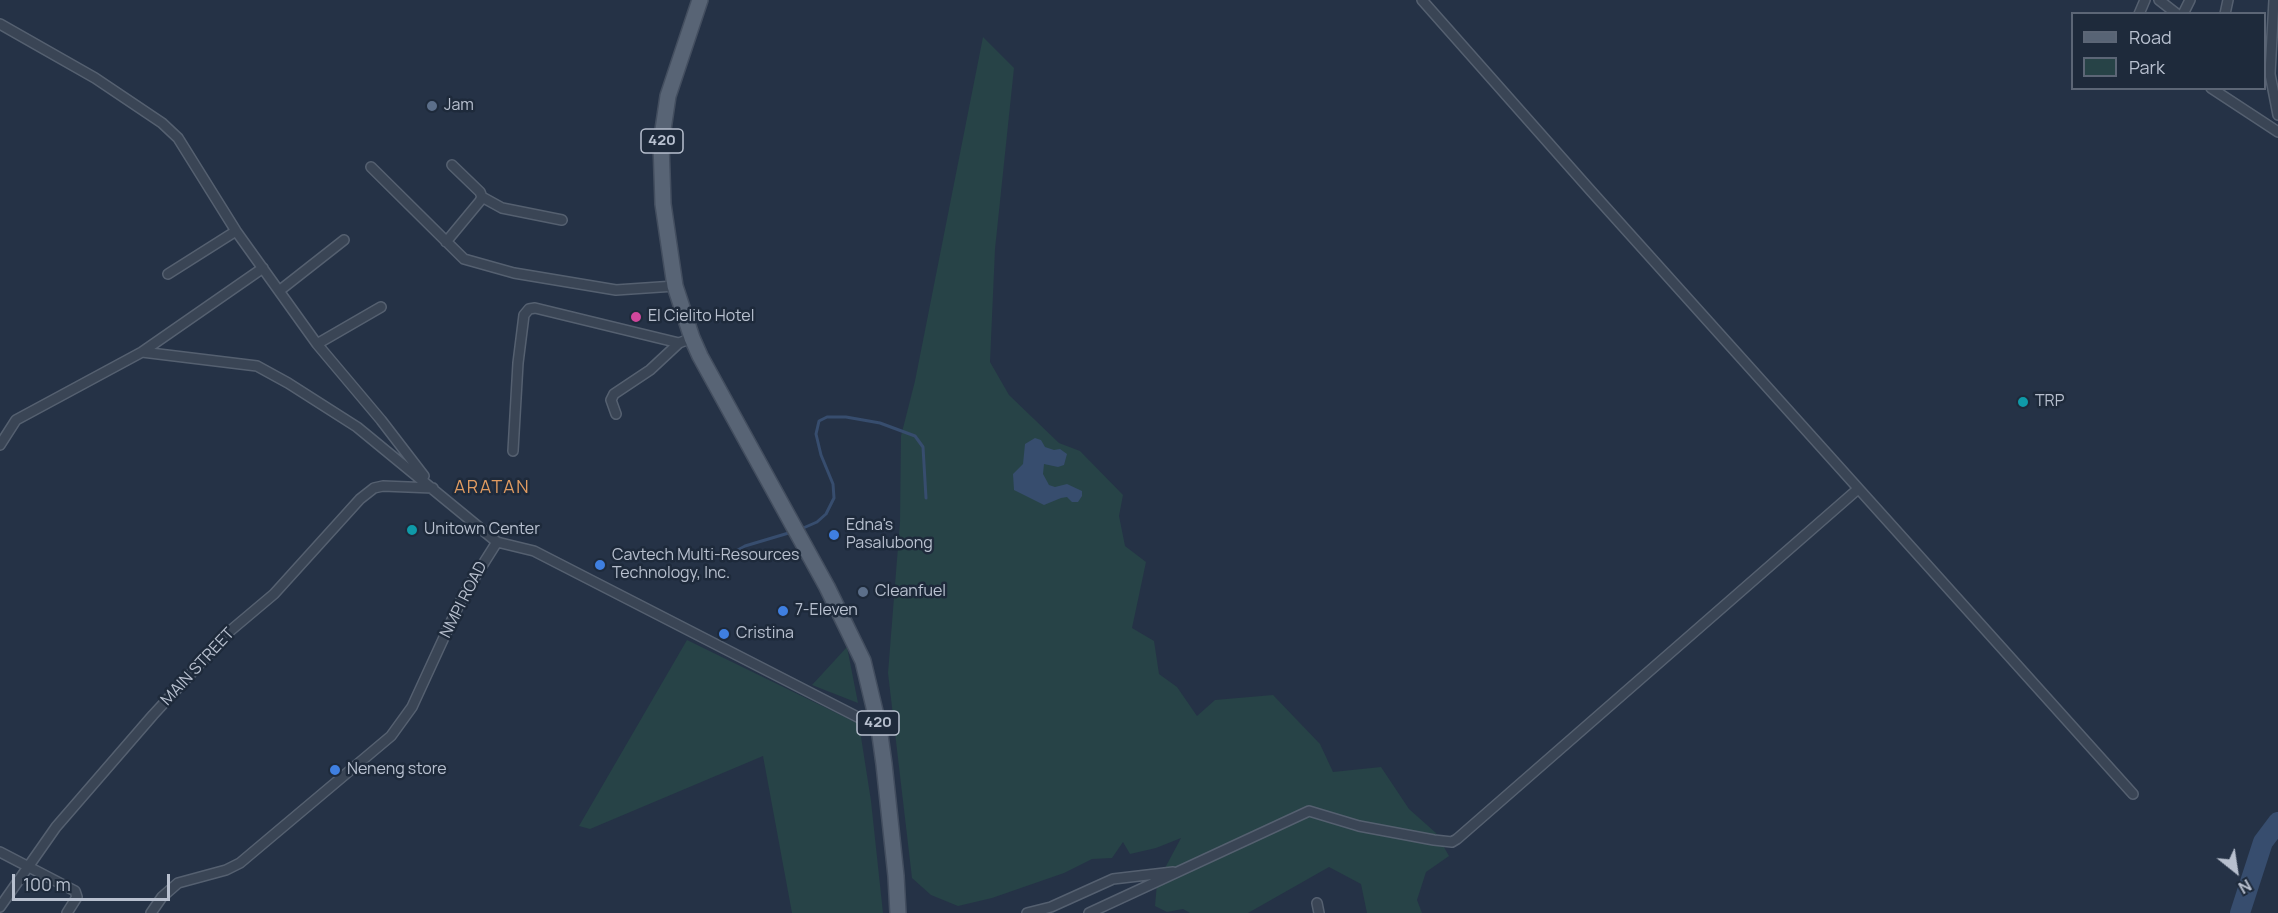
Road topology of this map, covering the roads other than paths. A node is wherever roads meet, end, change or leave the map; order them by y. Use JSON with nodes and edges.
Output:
{"nodes":[{"id":1,"x":700,"y":0,"type":"edge"},
{"id":2,"x":1422,"y":0,"type":"edge"},
{"id":3,"x":2159,"y":0,"type":"edge"},
{"id":4,"x":2274,"y":0,"type":"edge"},
{"id":5,"x":2174,"y":12,"type":"edge"},
{"id":6,"x":0,"y":24,"type":"edge"},
{"id":7,"x":2267,"y":73,"type":"edge"},
{"id":8,"x":2214,"y":90,"type":"edge"},
{"id":9,"x":2278,"y":115,"type":"edge"},
{"id":10,"x":2278,"y":132,"type":"edge"},
{"id":11,"x":452,"y":165,"type":"dead end"},
{"id":12,"x":371,"y":166,"type":"dead end"},
{"id":13,"x":482,"y":197,"type":"junction"},
{"id":14,"x":562,"y":220,"type":"dead end"},
{"id":15,"x":236,"y":231,"type":"junction"},
{"id":16,"x":344,"y":240,"type":"dead end"},
{"id":17,"x":446,"y":242,"type":"junction"},
{"id":18,"x":263,"y":268,"type":"junction"},
{"id":19,"x":168,"y":274,"type":"dead end"},
{"id":20,"x":675,"y":286,"type":"junction"},
{"id":21,"x":279,"y":291,"type":"junction"},
{"id":22,"x":381,"y":307,"type":"dead end"},
{"id":23,"x":686,"y":340,"type":"junction"},
{"id":24,"x":317,"y":344,"type":"junction"},
{"id":25,"x":142,"y":352,"type":"junction"},
{"id":26,"x":616,"y":414,"type":"dead end"},
{"id":27,"x":0,"y":445,"type":"edge"},
{"id":28,"x":513,"y":451,"type":"dead end"},
{"id":29,"x":434,"y":488,"type":"junction"},
{"id":30,"x":1858,"y":489,"type":"junction"},
{"id":31,"x":497,"y":542,"type":"junction"},
{"id":32,"x":879,"y":728,"type":"junction"},
{"id":33,"x":2133,"y":794,"type":"dead end"},
{"id":34,"x":0,"y":852,"type":"edge"},
{"id":35,"x":26,"y":867,"type":"junction"},
{"id":36,"x":1184,"y":870,"type":"junction"},
{"id":37,"x":1317,"y":903,"type":"dead end"},
{"id":38,"x":0,"y":907,"type":"edge"},
{"id":39,"x":67,"y":913,"type":"edge"},
{"id":40,"x":152,"y":913,"type":"edge"},
{"id":41,"x":898,"y":913,"type":"edge"},
{"id":42,"x":1027,"y":913,"type":"edge"},
{"id":43,"x":1089,"y":913,"type":"edge"},
{"id":44,"x":1319,"y":913,"type":"edge"}],
"edges":[{"from":1,"to":20,"type":"main road","number":"420"},
{"from":2,"to":30,"type":"street"},
{"from":3,"to":5,"type":"street"},
{"from":4,"to":7,"type":"street"},
{"from":6,"to":15,"type":"street"},
{"from":7,"to":9,"type":"street"},
{"from":8,"to":10,"type":"street"},
{"from":11,"to":13,"type":"street"},
{"from":12,"to":17,"type":"street"},
{"from":13,"to":14,"type":"street"},
{"from":13,"to":17,"type":"street"},
{"from":15,"to":18,"type":"street"},
{"from":15,"to":19,"type":"street"},
{"from":16,"to":21,"type":"street"},
{"from":17,"to":20,"type":"street"},
{"from":18,"to":21,"type":"street"},
{"from":18,"to":25,"type":"street"},
{"from":20,"to":23,"type":"main road","number":"420"},
{"from":21,"to":24,"type":"street"},
{"from":22,"to":24,"type":"street"},
{"from":23,"to":26,"type":"street"},
{"from":23,"to":28,"type":"street"},
{"from":23,"to":32,"type":"main road","number":"420"},
{"from":24,"to":29,"type":"street"},
{"from":25,"to":27,"type":"street"},
{"from":25,"to":29,"type":"street"},
{"from":29,"to":31,"type":"street"},
{"from":29,"to":35,"type":"street","name":"MAIN STREET"},
{"from":30,"to":33,"type":"street"},
{"from":30,"to":36,"type":"street"},
{"from":31,"to":32,"type":"street"},
{"from":31,"to":40,"type":"street","name":"NMPI ROAD"},
{"from":32,"to":41,"type":"main road","number":"420"},
{"from":34,"to":35,"type":"street"},
{"from":35,"to":38,"type":"street","name":"MAIN STREET"},
{"from":35,"to":39,"type":"street"},
{"from":36,"to":42,"type":"street"},
{"from":36,"to":43,"type":"street"},
{"from":37,"to":44,"type":"street"}]}
